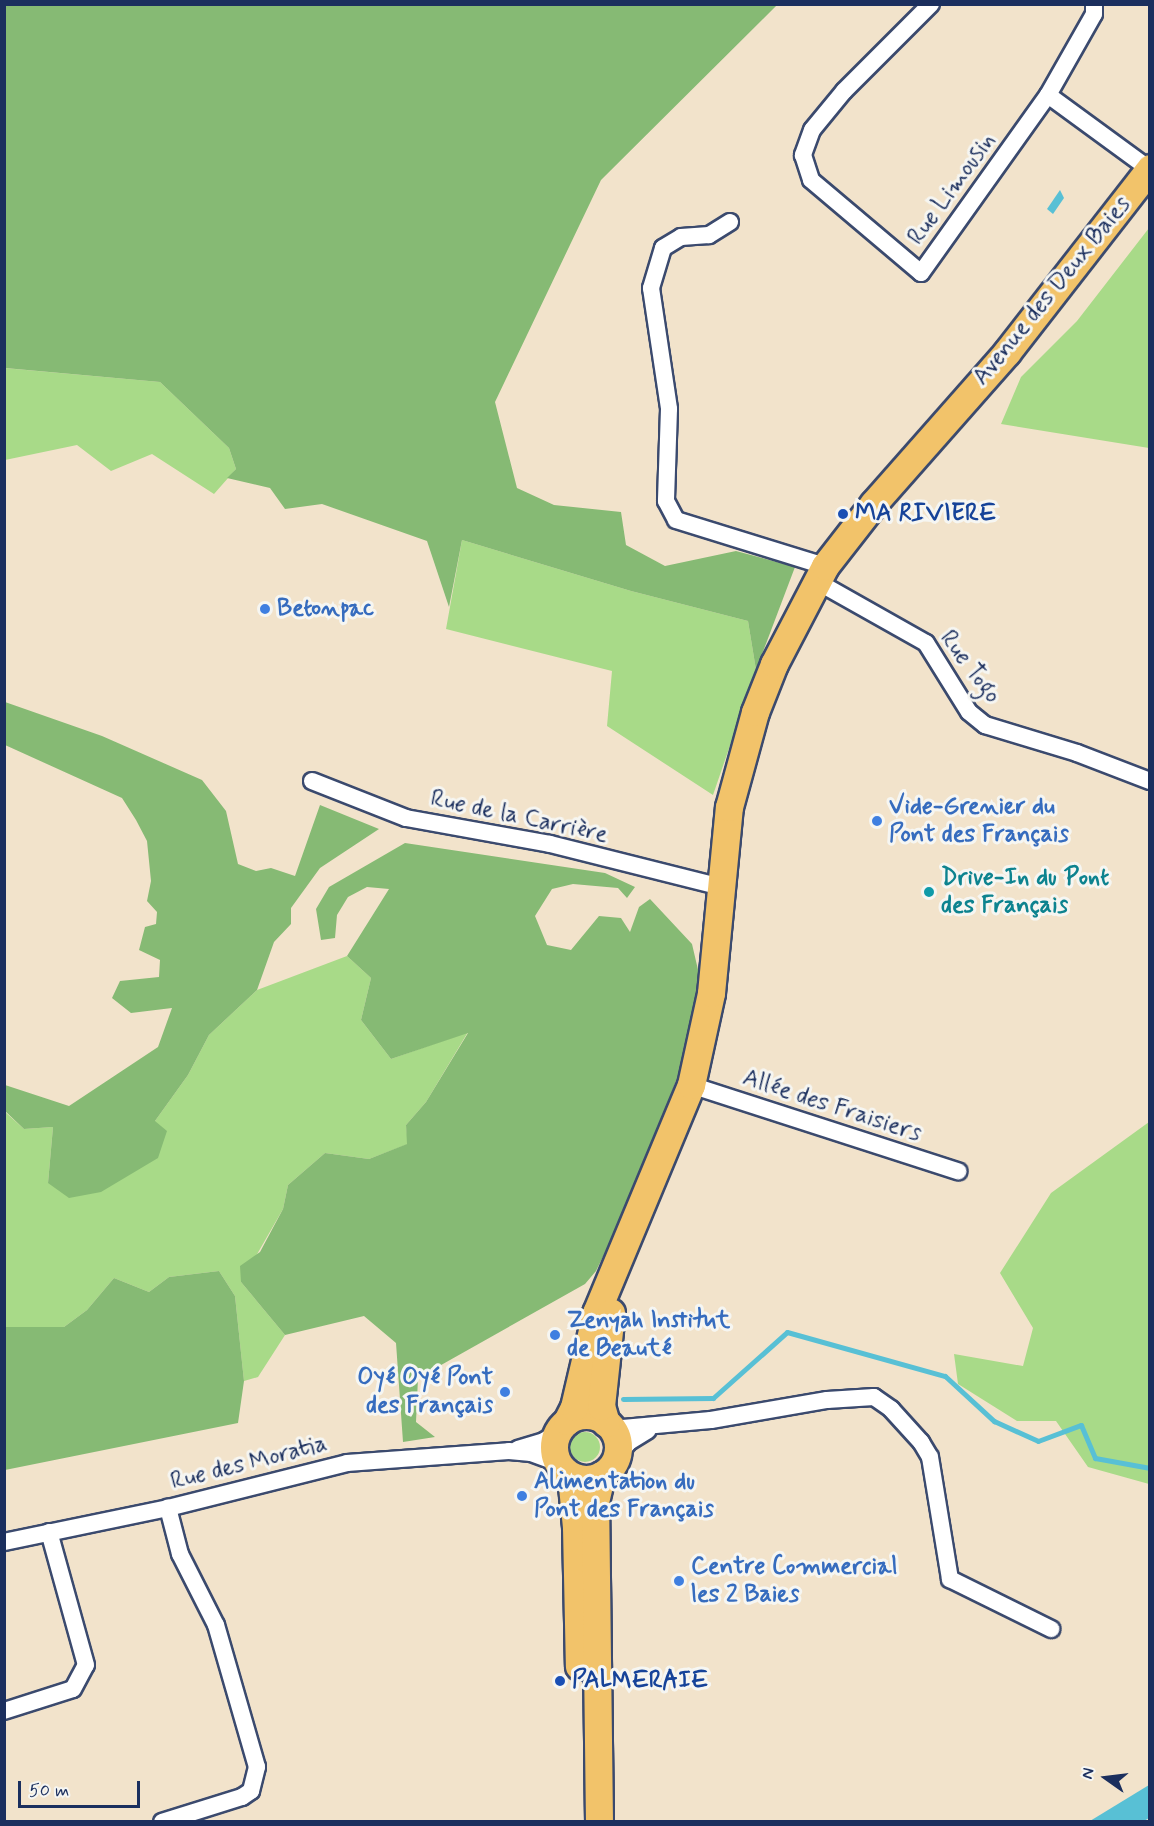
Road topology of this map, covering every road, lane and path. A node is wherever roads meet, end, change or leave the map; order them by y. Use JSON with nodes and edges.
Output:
{"nodes":[{"id":1,"x":931,"y":4,"type":"edge"},
{"id":2,"x":1094,"y":4,"type":"edge"},
{"id":3,"x":1048,"y":95,"type":"junction"},
{"id":4,"x":1149,"y":168,"type":"edge"},
{"id":5,"x":730,"y":222,"type":"dead end"},
{"id":6,"x":823,"y":578,"type":"junction"},
{"id":7,"x":312,"y":781,"type":"dead end"},
{"id":8,"x":1149,"y":781,"type":"edge"},
{"id":9,"x":721,"y":887,"type":"junction"},
{"id":10,"x":691,"y":1085,"type":"junction"},
{"id":11,"x":958,"y":1172,"type":"dead end"},
{"id":12,"x":621,"y":1250,"type":"junction"},
{"id":13,"x":657,"y":1424,"type":"junction"},
{"id":14,"x":562,"y":1426,"type":"junction"},
{"id":15,"x":609,"y":1426,"type":"junction"},
{"id":16,"x":509,"y":1451,"type":"junction"},
{"id":17,"x":608,"y":1467,"type":"junction"},
{"id":18,"x":564,"y":1470,"type":"junction"},
{"id":19,"x":168,"y":1508,"type":"junction"},
{"id":20,"x":49,"y":1532,"type":"junction"},
{"id":21,"x":4,"y":1542,"type":"edge"},
{"id":22,"x":1051,"y":1629,"type":"dead end"},
{"id":23,"x":4,"y":1711,"type":"edge"},
{"id":24,"x":162,"y":1821,"type":"edge"},
{"id":25,"x":581,"y":1821,"type":"edge"},
{"id":26,"x":599,"y":1821,"type":"edge"}],
"edges":[{"from":1,"to":3,"type":"street","name":"Rue Limousin"},
{"from":2,"to":3,"type":"street","name":"Rue Limousin"},
{"from":3,"to":4,"type":"street"},
{"from":4,"to":6,"type":"main road","name":"Avenue des Deux Baies"},
{"from":5,"to":6,"type":"street","name":"Rue Togo"},
{"from":6,"to":8,"type":"street","name":"Rue Togo"},
{"from":6,"to":9,"type":"main road","name":"Avenue des Deux Baies"},
{"from":7,"to":9,"type":"street","name":"Rue de la Carrière"},
{"from":9,"to":10,"type":"main road","name":"Avenue des Deux Baies"},
{"from":10,"to":11,"type":"street","name":"Allée des Fraisiers"},
{"from":10,"to":12,"type":"main road","name":"Avenue des Deux Baies"},
{"from":12,"to":14,"type":"main road","name":"Avenue des Deux Baies"},
{"from":12,"to":15,"type":"main road","name":"Avenue des Deux Baies"},
{"from":13,"to":15,"type":"street"},
{"from":13,"to":17,"type":"street"},
{"from":13,"to":22,"type":"street"},
{"from":14,"to":15,"type":"main road"},
{"from":14,"to":16,"type":"street","name":"Rue des Moratia"},
{"from":14,"to":18,"type":"main road"},
{"from":15,"to":17,"type":"main road"},
{"from":16,"to":18,"type":"street","name":"Rue des Moratia"},
{"from":16,"to":19,"type":"street","name":"Rue des Moratia"},
{"from":17,"to":18,"type":"main road"},
{"from":17,"to":26,"type":"main road"},
{"from":18,"to":25,"type":"main road"},
{"from":19,"to":20,"type":"street","name":"Rue des Moratia"},
{"from":19,"to":24,"type":"street"},
{"from":20,"to":21,"type":"street","name":"Rue des Moratia"},
{"from":20,"to":23,"type":"street"}]}
